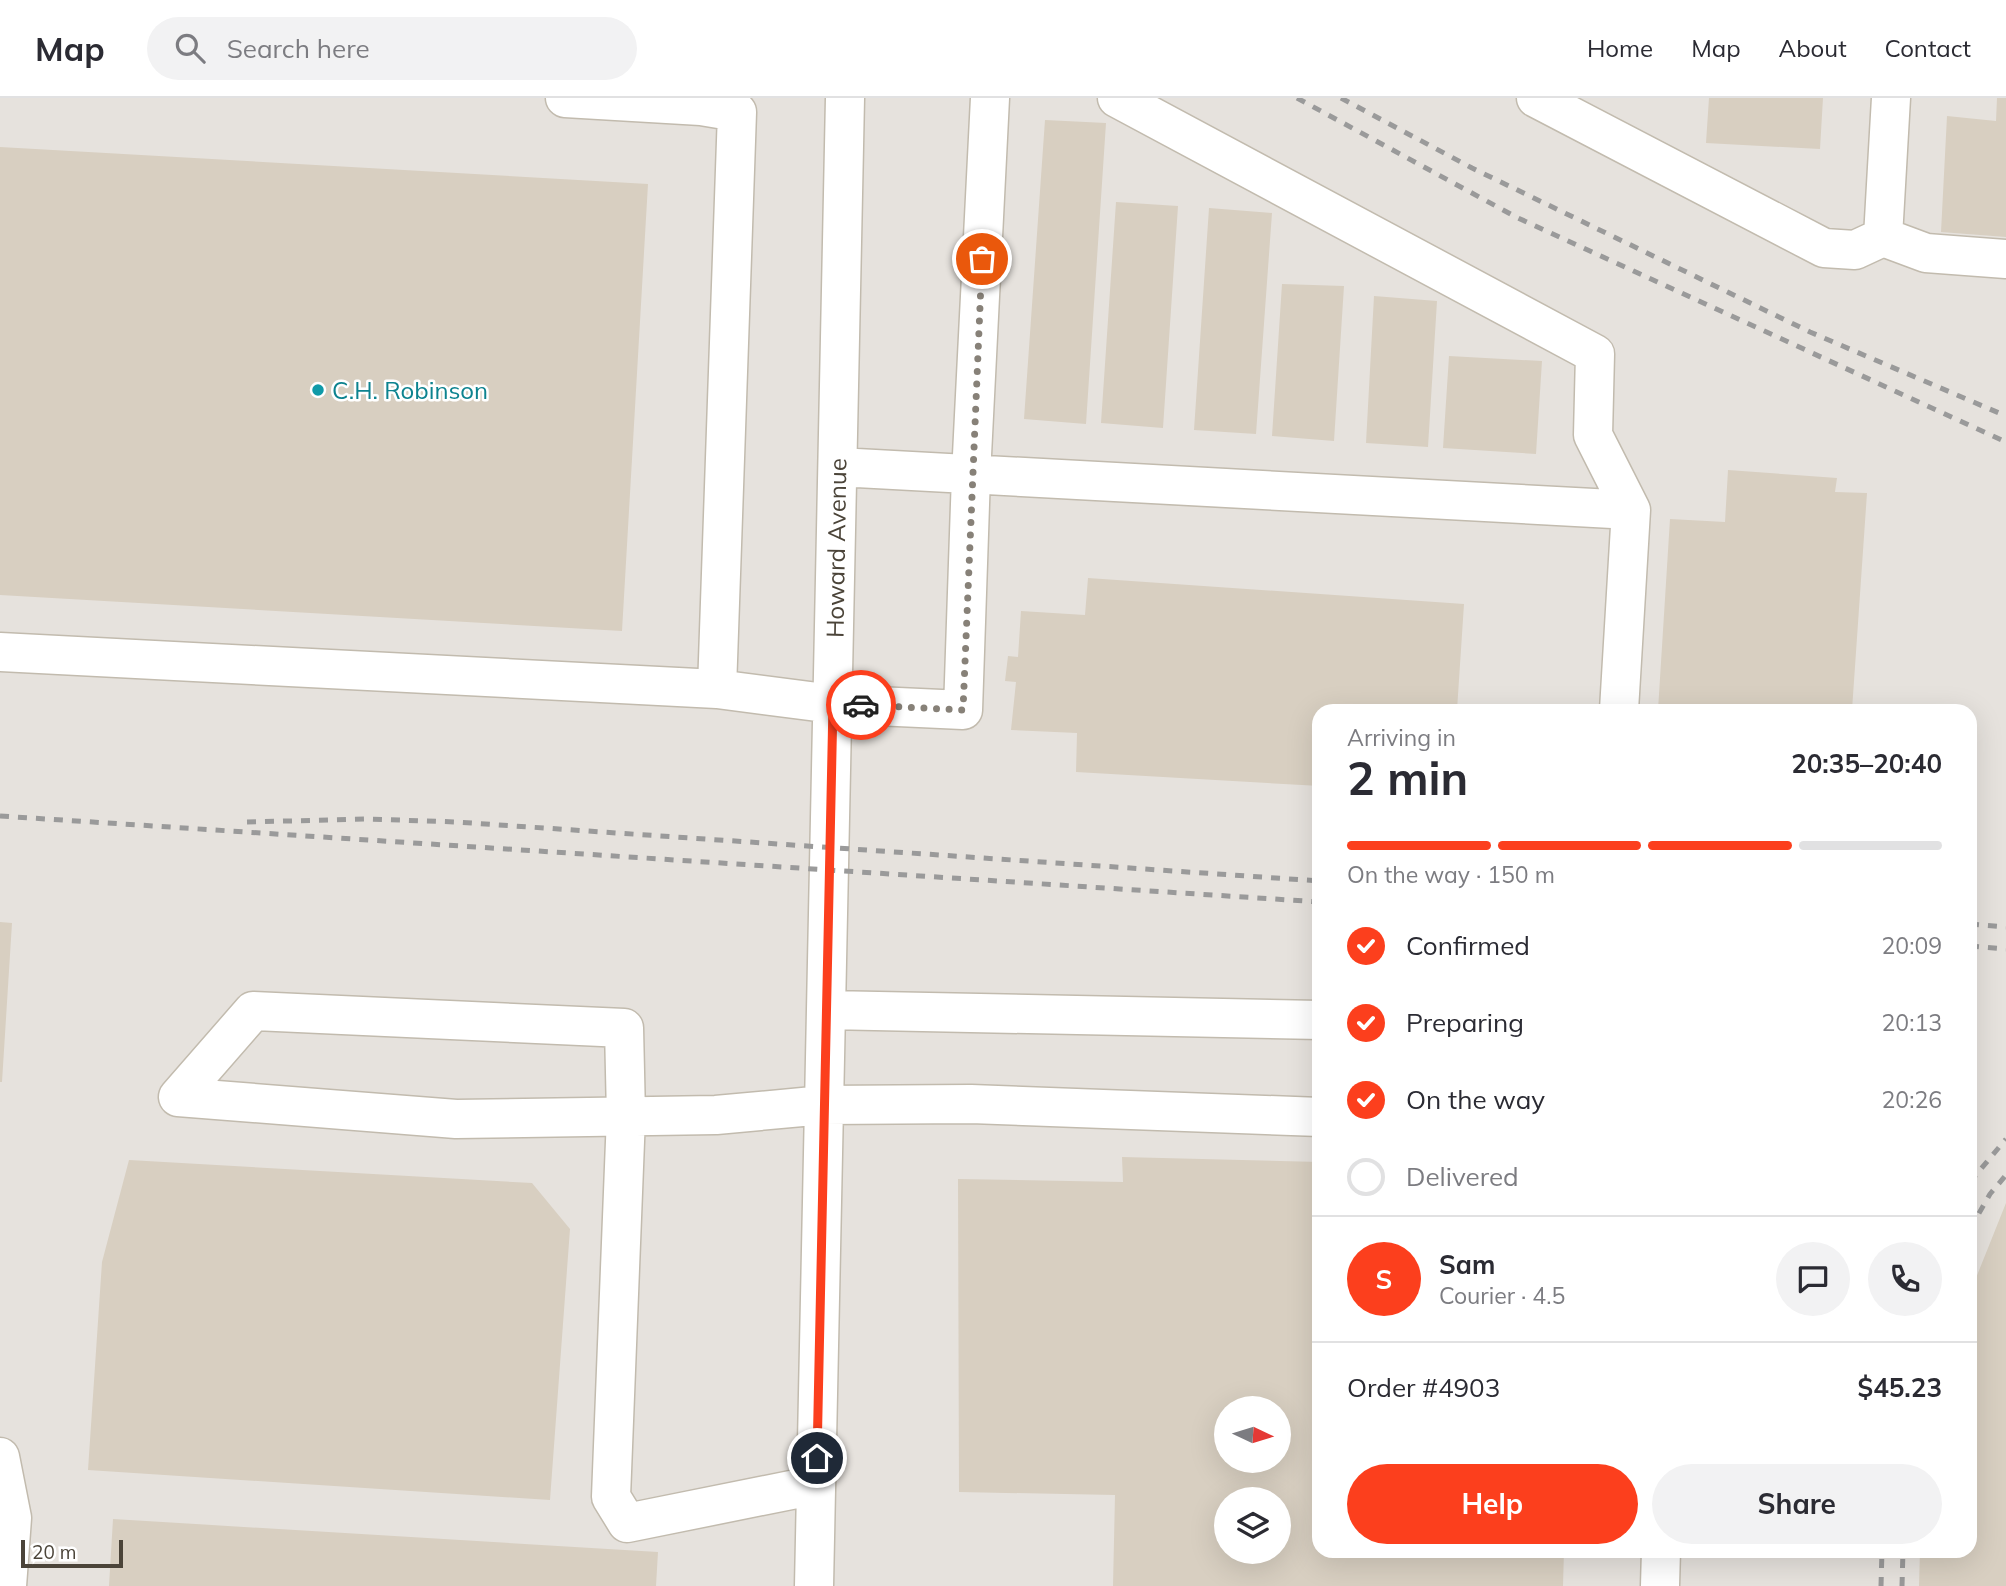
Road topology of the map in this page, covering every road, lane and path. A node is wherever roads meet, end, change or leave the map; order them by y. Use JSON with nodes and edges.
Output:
{"nodes":[{"id":1,"x":565,"y":98,"type":"edge"},
{"id":2,"x":845,"y":98,"type":"edge"},
{"id":3,"x":990,"y":98,"type":"edge"},
{"id":4,"x":1117,"y":98,"type":"edge"},
{"id":5,"x":1536,"y":98,"type":"edge"},
{"id":6,"x":1891,"y":98,"type":"edge"},
{"id":7,"x":701,"y":102,"type":"edge"},
{"id":8,"x":1883,"y":237,"type":"junction"},
{"id":9,"x":2006,"y":259,"type":"edge"},
{"id":10,"x":838,"y":467,"type":"junction"},
{"id":11,"x":971,"y":475,"type":"junction"},
{"id":12,"x":1631,"y":510,"type":"junction"},
{"id":13,"x":0,"y":652,"type":"edge"},
{"id":14,"x":717,"y":689,"type":"junction"},
{"id":15,"x":833,"y":704,"type":"junction"},
{"id":16,"x":1619,"y":704,"type":"edge"},
{"id":17,"x":827,"y":1010,"type":"junction"},
{"id":18,"x":1312,"y":1020,"type":"edge"},
{"id":19,"x":824,"y":1105,"type":"junction"},
{"id":20,"x":626,"y":1116,"type":"junction"},
{"id":21,"x":1312,"y":1117,"type":"edge"},
{"id":22,"x":0,"y":1457,"type":"edge"},
{"id":23,"x":816,"y":1485,"type":"junction"},
{"id":24,"x":6,"y":1514,"type":"edge"},
{"id":25,"x":1661,"y":1558,"type":"edge"},
{"id":26,"x":7,"y":1586,"type":"edge"},
{"id":27,"x":814,"y":1586,"type":"edge"},
{"id":28,"x":1660,"y":1586,"type":"edge"}],
"edges":[{"from":1,"to":7,"type":"street"},
{"from":2,"to":10,"type":"street","name":"Howard Avenue"},
{"from":3,"to":11,"type":"street"},
{"from":4,"to":12,"type":"street"},
{"from":5,"to":8,"type":"street"},
{"from":6,"to":8,"type":"street"},
{"from":7,"to":14,"type":"street"},
{"from":8,"to":9,"type":"street"},
{"from":10,"to":11,"type":"street"},
{"from":10,"to":15,"type":"street","name":"Howard Avenue"},
{"from":11,"to":12,"type":"street"},
{"from":11,"to":15,"type":"street"},
{"from":12,"to":16,"type":"street"},
{"from":13,"to":14,"type":"street"},
{"from":14,"to":15,"type":"street"},
{"from":15,"to":17,"type":"street","name":"Howard Avenue"},
{"from":17,"to":18,"type":"street"},
{"from":17,"to":19,"type":"street","name":"Howard Avenue"},
{"from":19,"to":20,"type":"street"},
{"from":19,"to":21,"type":"street"},
{"from":19,"to":23,"type":"street","name":"Howard Avenue"},
{"from":20,"to":20,"type":"street"},
{"from":20,"to":23,"type":"street"},
{"from":22,"to":24,"type":"street"},
{"from":23,"to":27,"type":"street","name":"Howard Avenue"},
{"from":24,"to":26,"type":"street"},
{"from":25,"to":28,"type":"street"}]}
